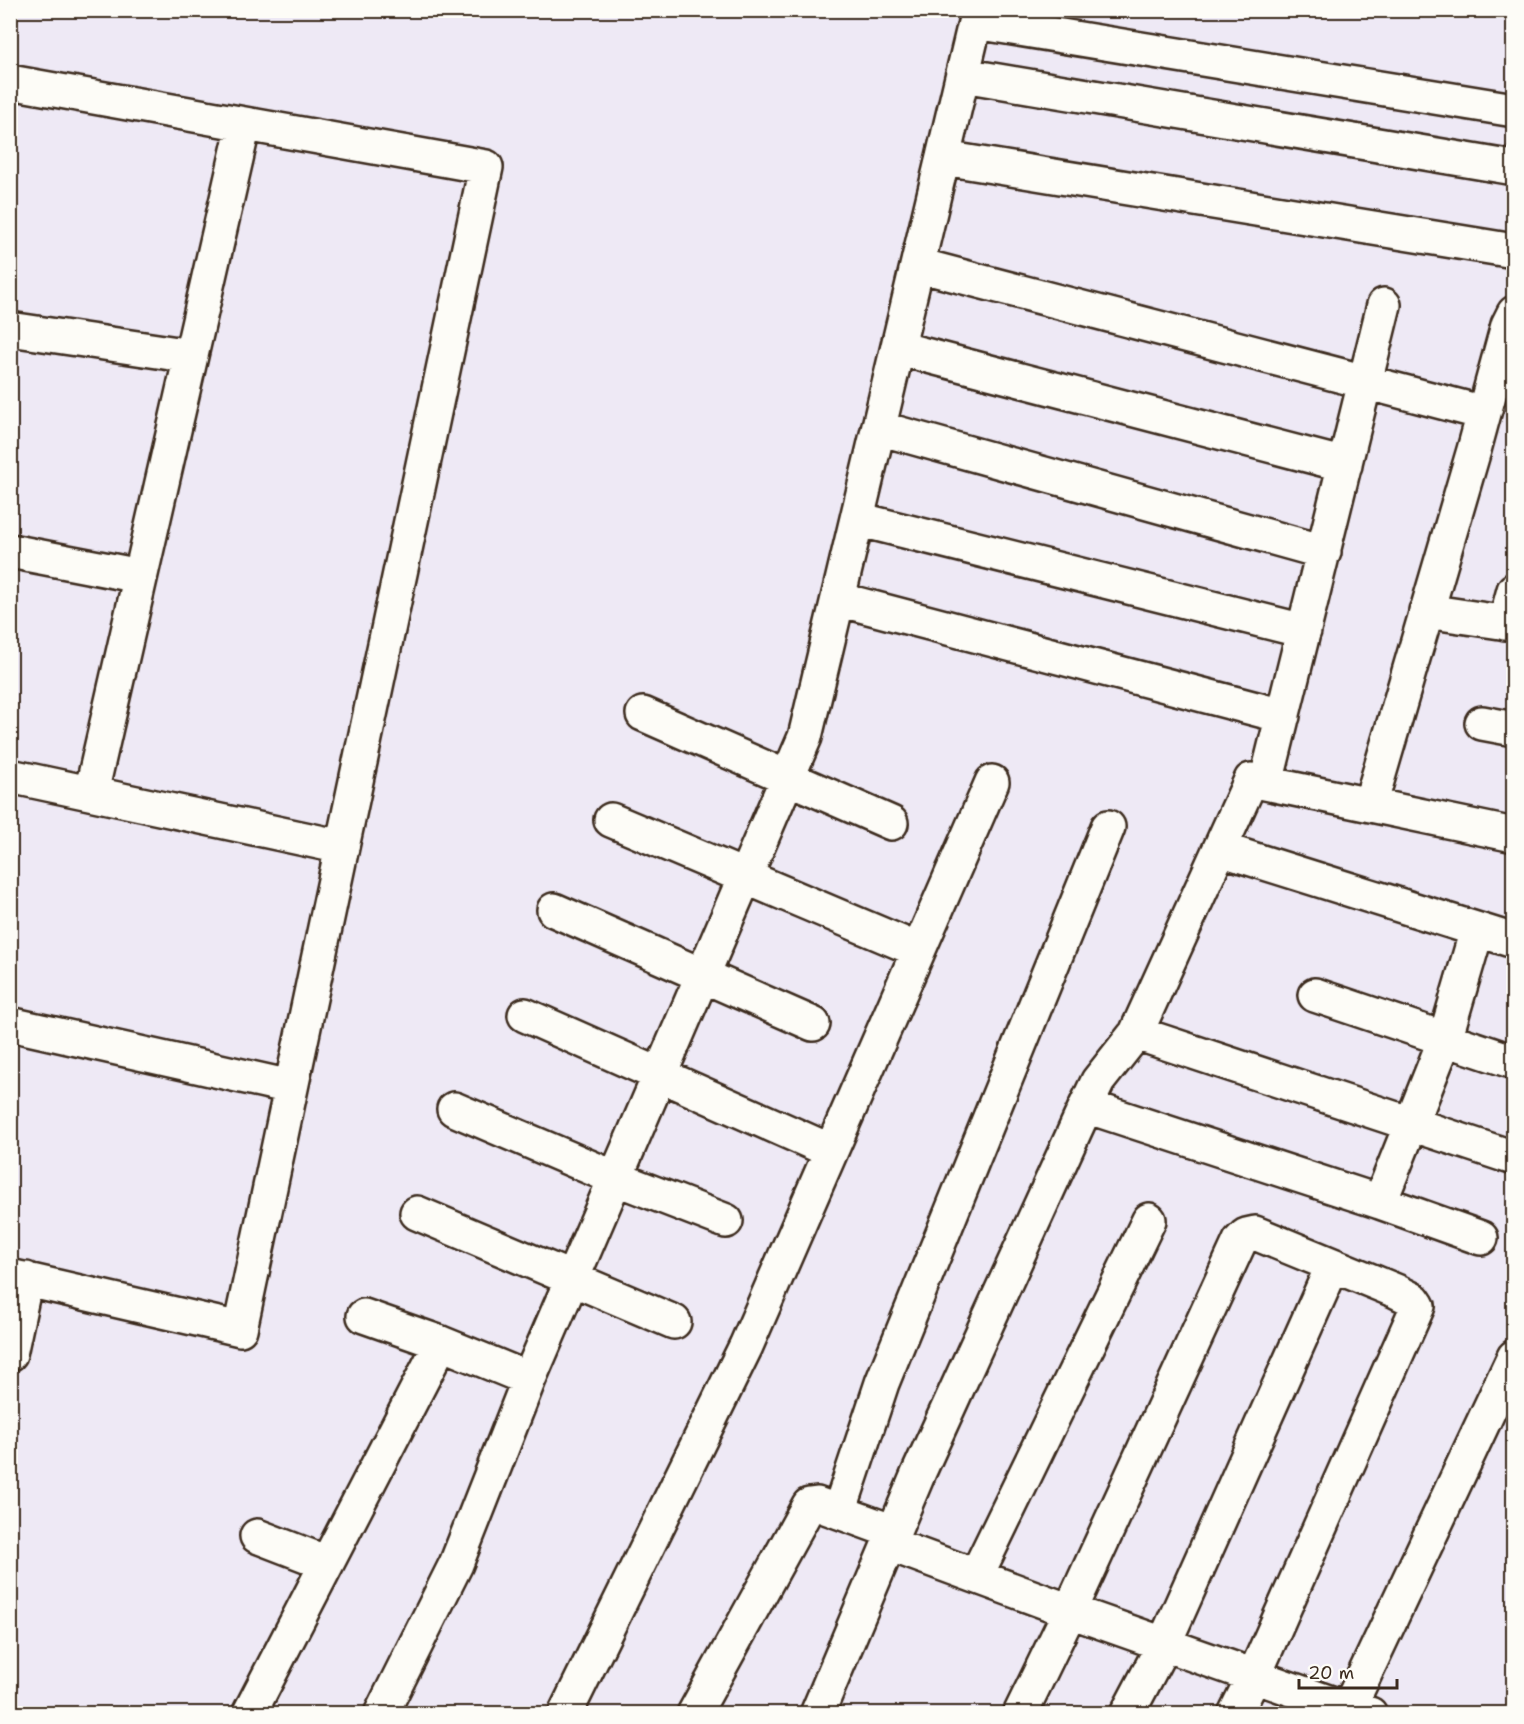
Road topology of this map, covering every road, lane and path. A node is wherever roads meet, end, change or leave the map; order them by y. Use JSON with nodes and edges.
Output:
{"nodes":[{"id":1,"x":977,"y":16,"type":"edge"},
{"id":2,"x":963,"y":75,"type":"junction"},
{"id":3,"x":10,"y":82,"type":"edge"},
{"id":4,"x":1514,"y":110,"type":"edge"},
{"id":5,"x":244,"y":124,"type":"junction"},
{"id":6,"x":944,"y":158,"type":"junction"},
{"id":7,"x":1514,"y":168,"type":"edge"},
{"id":8,"x":1514,"y":251,"type":"edge"},
{"id":9,"x":918,"y":265,"type":"junction"},
{"id":10,"x":1384,"y":305,"type":"dead end"},
{"id":11,"x":1512,"y":322,"type":"edge"},
{"id":12,"x":10,"y":329,"type":"edge"},
{"id":13,"x":898,"y":348,"type":"junction"},
{"id":14,"x":191,"y":356,"type":"junction"},
{"id":15,"x":1365,"y":381,"type":"junction"},
{"id":16,"x":1484,"y":413,"type":"junction"},
{"id":17,"x":879,"y":428,"type":"junction"},
{"id":18,"x":1345,"y":465,"type":"junction"},
{"id":19,"x":857,"y":519,"type":"junction"},
{"id":20,"x":10,"y":550,"type":"edge"},
{"id":21,"x":1324,"y":552,"type":"junction"},
{"id":22,"x":140,"y":576,"type":"junction"},
{"id":23,"x":1514,"y":590,"type":"edge"},
{"id":24,"x":838,"y":598,"type":"junction"},
{"id":25,"x":1426,"y":611,"type":"junction"},
{"id":26,"x":1509,"y":624,"type":"edge"},
{"id":27,"x":1304,"y":631,"type":"junction"},
{"id":28,"x":644,"y":714,"type":"dead end"},
{"id":29,"x":1283,"y":716,"type":"junction"},
{"id":30,"x":1482,"y":723,"type":"dead end"},
{"id":31,"x":1514,"y":729,"type":"edge"},
{"id":32,"x":10,"y":776,"type":"edge"},
{"id":33,"x":788,"y":777,"type":"junction"},
{"id":34,"x":992,"y":782,"type":"dead end"},
{"id":35,"x":1266,"y":783,"type":"junction"},
{"id":36,"x":91,"y":794,"type":"junction"},
{"id":37,"x":1370,"y":805,"type":"junction"},
{"id":38,"x":611,"y":820,"type":"dead end"},
{"id":39,"x":891,"y":823,"type":"dead end"},
{"id":40,"x":1108,"y":827,"type":"dead end"},
{"id":41,"x":1514,"y":835,"type":"edge"},
{"id":42,"x":342,"y":847,"type":"junction"},
{"id":43,"x":1220,"y":849,"type":"junction"},
{"id":44,"x":745,"y":877,"type":"junction"},
{"id":45,"x":554,"y":910,"type":"dead end"},
{"id":46,"x":1477,"y":930,"type":"junction"},
{"id":47,"x":1514,"y":941,"type":"edge"},
{"id":48,"x":918,"y":950,"type":"junction"},
{"id":49,"x":703,"y":975,"type":"junction"},
{"id":50,"x":1316,"y":995,"type":"dead end"},
{"id":51,"x":525,"y":1015,"type":"dead end"},
{"id":52,"x":10,"y":1024,"type":"edge"},
{"id":53,"x":813,"y":1024,"type":"dead end"},
{"id":54,"x":1136,"y":1033,"type":"junction"},
{"id":55,"x":1445,"y":1039,"type":"junction"},
{"id":56,"x":1514,"y":1062,"type":"edge"},
{"id":57,"x":660,"y":1075,"type":"junction"},
{"id":58,"x":291,"y":1087,"type":"junction"},
{"id":59,"x":1086,"y":1106,"type":"junction"},
{"id":60,"x":454,"y":1109,"type":"dead end"},
{"id":61,"x":1411,"y":1124,"type":"junction"},
{"id":62,"x":831,"y":1151,"type":"junction"},
{"id":63,"x":1514,"y":1158,"type":"edge"},
{"id":64,"x":615,"y":1178,"type":"junction"},
{"id":65,"x":1380,"y":1202,"type":"junction"},
{"id":66,"x":417,"y":1213,"type":"dead end"},
{"id":67,"x":1149,"y":1220,"type":"dead end"},
{"id":68,"x":726,"y":1221,"type":"dead end"},
{"id":69,"x":1482,"y":1238,"type":"dead end"},
{"id":70,"x":1333,"y":1265,"type":"junction"},
{"id":71,"x":18,"y":1277,"type":"edge"},
{"id":72,"x":572,"y":1278,"type":"junction"},
{"id":73,"x":364,"y":1316,"type":"dead end"},
{"id":74,"x":674,"y":1322,"type":"dead end"},
{"id":75,"x":441,"y":1343,"type":"junction"},
{"id":76,"x":10,"y":1354,"type":"edge"},
{"id":77,"x":1514,"y":1357,"type":"edge"},
{"id":78,"x":529,"y":1379,"type":"junction"},
{"id":79,"x":839,"y":1512,"type":"junction"},
{"id":80,"x":257,"y":1536,"type":"dead end"},
{"id":81,"x":891,"y":1538,"type":"junction"},
{"id":82,"x":327,"y":1563,"type":"junction"},
{"id":83,"x":976,"y":1576,"type":"junction"},
{"id":84,"x":1070,"y":1611,"type":"junction"},
{"id":85,"x":1164,"y":1644,"type":"junction"},
{"id":86,"x":1254,"y":1676,"type":"junction"},
{"id":87,"x":1355,"y":1712,"type":"edge"},
{"id":88,"x":249,"y":1713,"type":"edge"},
{"id":89,"x":381,"y":1713,"type":"edge"},
{"id":90,"x":565,"y":1713,"type":"edge"},
{"id":91,"x":694,"y":1713,"type":"edge"},
{"id":92,"x":818,"y":1713,"type":"edge"},
{"id":93,"x":1020,"y":1713,"type":"edge"},
{"id":94,"x":1127,"y":1713,"type":"edge"},
{"id":95,"x":1235,"y":1713,"type":"edge"}],
"edges":[{"from":1,"to":2,"type":"street"},
{"from":1,"to":4,"type":"street"},
{"from":2,"to":6,"type":"street"},
{"from":2,"to":7,"type":"street"},
{"from":3,"to":5,"type":"street"},
{"from":5,"to":14,"type":"street"},
{"from":5,"to":42,"type":"street"},
{"from":6,"to":8,"type":"street"},
{"from":6,"to":9,"type":"street"},
{"from":9,"to":13,"type":"street"},
{"from":9,"to":15,"type":"street"},
{"from":10,"to":15,"type":"street"},
{"from":11,"to":16,"type":"street"},
{"from":12,"to":14,"type":"street"},
{"from":13,"to":17,"type":"street"},
{"from":13,"to":18,"type":"street"},
{"from":14,"to":22,"type":"street"},
{"from":15,"to":16,"type":"street"},
{"from":15,"to":18,"type":"street"},
{"from":16,"to":25,"type":"street"},
{"from":17,"to":19,"type":"street"},
{"from":17,"to":21,"type":"street"},
{"from":18,"to":21,"type":"street"},
{"from":19,"to":24,"type":"street"},
{"from":19,"to":27,"type":"street"},
{"from":20,"to":22,"type":"street"},
{"from":21,"to":27,"type":"street"},
{"from":22,"to":36,"type":"street"},
{"from":23,"to":26,"type":"street"},
{"from":24,"to":29,"type":"street"},
{"from":24,"to":33,"type":"street"},
{"from":25,"to":26,"type":"street"},
{"from":25,"to":37,"type":"street"},
{"from":27,"to":29,"type":"street"},
{"from":28,"to":33,"type":"street"},
{"from":29,"to":35,"type":"street"},
{"from":30,"to":31,"type":"street"},
{"from":32,"to":36,"type":"street"},
{"from":33,"to":39,"type":"street"},
{"from":33,"to":44,"type":"street"},
{"from":34,"to":48,"type":"street"},
{"from":35,"to":37,"type":"street"},
{"from":35,"to":43,"type":"street"},
{"from":36,"to":42,"type":"street"},
{"from":37,"to":41,"type":"street"},
{"from":38,"to":44,"type":"street"},
{"from":40,"to":79,"type":"street"},
{"from":42,"to":58,"type":"street"},
{"from":43,"to":46,"type":"street"},
{"from":43,"to":54,"type":"street"},
{"from":44,"to":48,"type":"street"},
{"from":44,"to":49,"type":"street"},
{"from":45,"to":49,"type":"street"},
{"from":46,"to":47,"type":"street"},
{"from":46,"to":55,"type":"street"},
{"from":48,"to":62,"type":"street"},
{"from":49,"to":53,"type":"street"},
{"from":49,"to":57,"type":"street"},
{"from":50,"to":55,"type":"street"},
{"from":51,"to":57,"type":"street"},
{"from":52,"to":58,"type":"street"},
{"from":54,"to":59,"type":"street"},
{"from":54,"to":61,"type":"street"},
{"from":55,"to":56,"type":"street"},
{"from":55,"to":61,"type":"street"},
{"from":57,"to":62,"type":"street"},
{"from":57,"to":64,"type":"street"},
{"from":58,"to":71,"type":"street"},
{"from":59,"to":65,"type":"street"},
{"from":59,"to":81,"type":"street"},
{"from":60,"to":64,"type":"street"},
{"from":61,"to":63,"type":"street"},
{"from":61,"to":65,"type":"street"},
{"from":62,"to":90,"type":"street"},
{"from":64,"to":68,"type":"street"},
{"from":64,"to":72,"type":"street"},
{"from":65,"to":69,"type":"street"},
{"from":66,"to":72,"type":"street"},
{"from":67,"to":83,"type":"street"},
{"from":70,"to":84,"type":"street"},
{"from":70,"to":85,"type":"street"},
{"from":70,"to":86,"type":"street"},
{"from":71,"to":76,"type":"street"},
{"from":72,"to":74,"type":"street"},
{"from":72,"to":78,"type":"street"},
{"from":73,"to":75,"type":"street"},
{"from":75,"to":78,"type":"street"},
{"from":75,"to":82,"type":"street"},
{"from":77,"to":87,"type":"street"},
{"from":78,"to":89,"type":"street"},
{"from":79,"to":81,"type":"street"},
{"from":79,"to":91,"type":"street"},
{"from":80,"to":82,"type":"street"},
{"from":81,"to":83,"type":"street"},
{"from":81,"to":92,"type":"street"},
{"from":82,"to":88,"type":"street"},
{"from":83,"to":84,"type":"street"},
{"from":84,"to":85,"type":"street"},
{"from":84,"to":93,"type":"street"},
{"from":85,"to":86,"type":"street"},
{"from":85,"to":94,"type":"street"},
{"from":86,"to":87,"type":"street"},
{"from":86,"to":95,"type":"street"}]}
